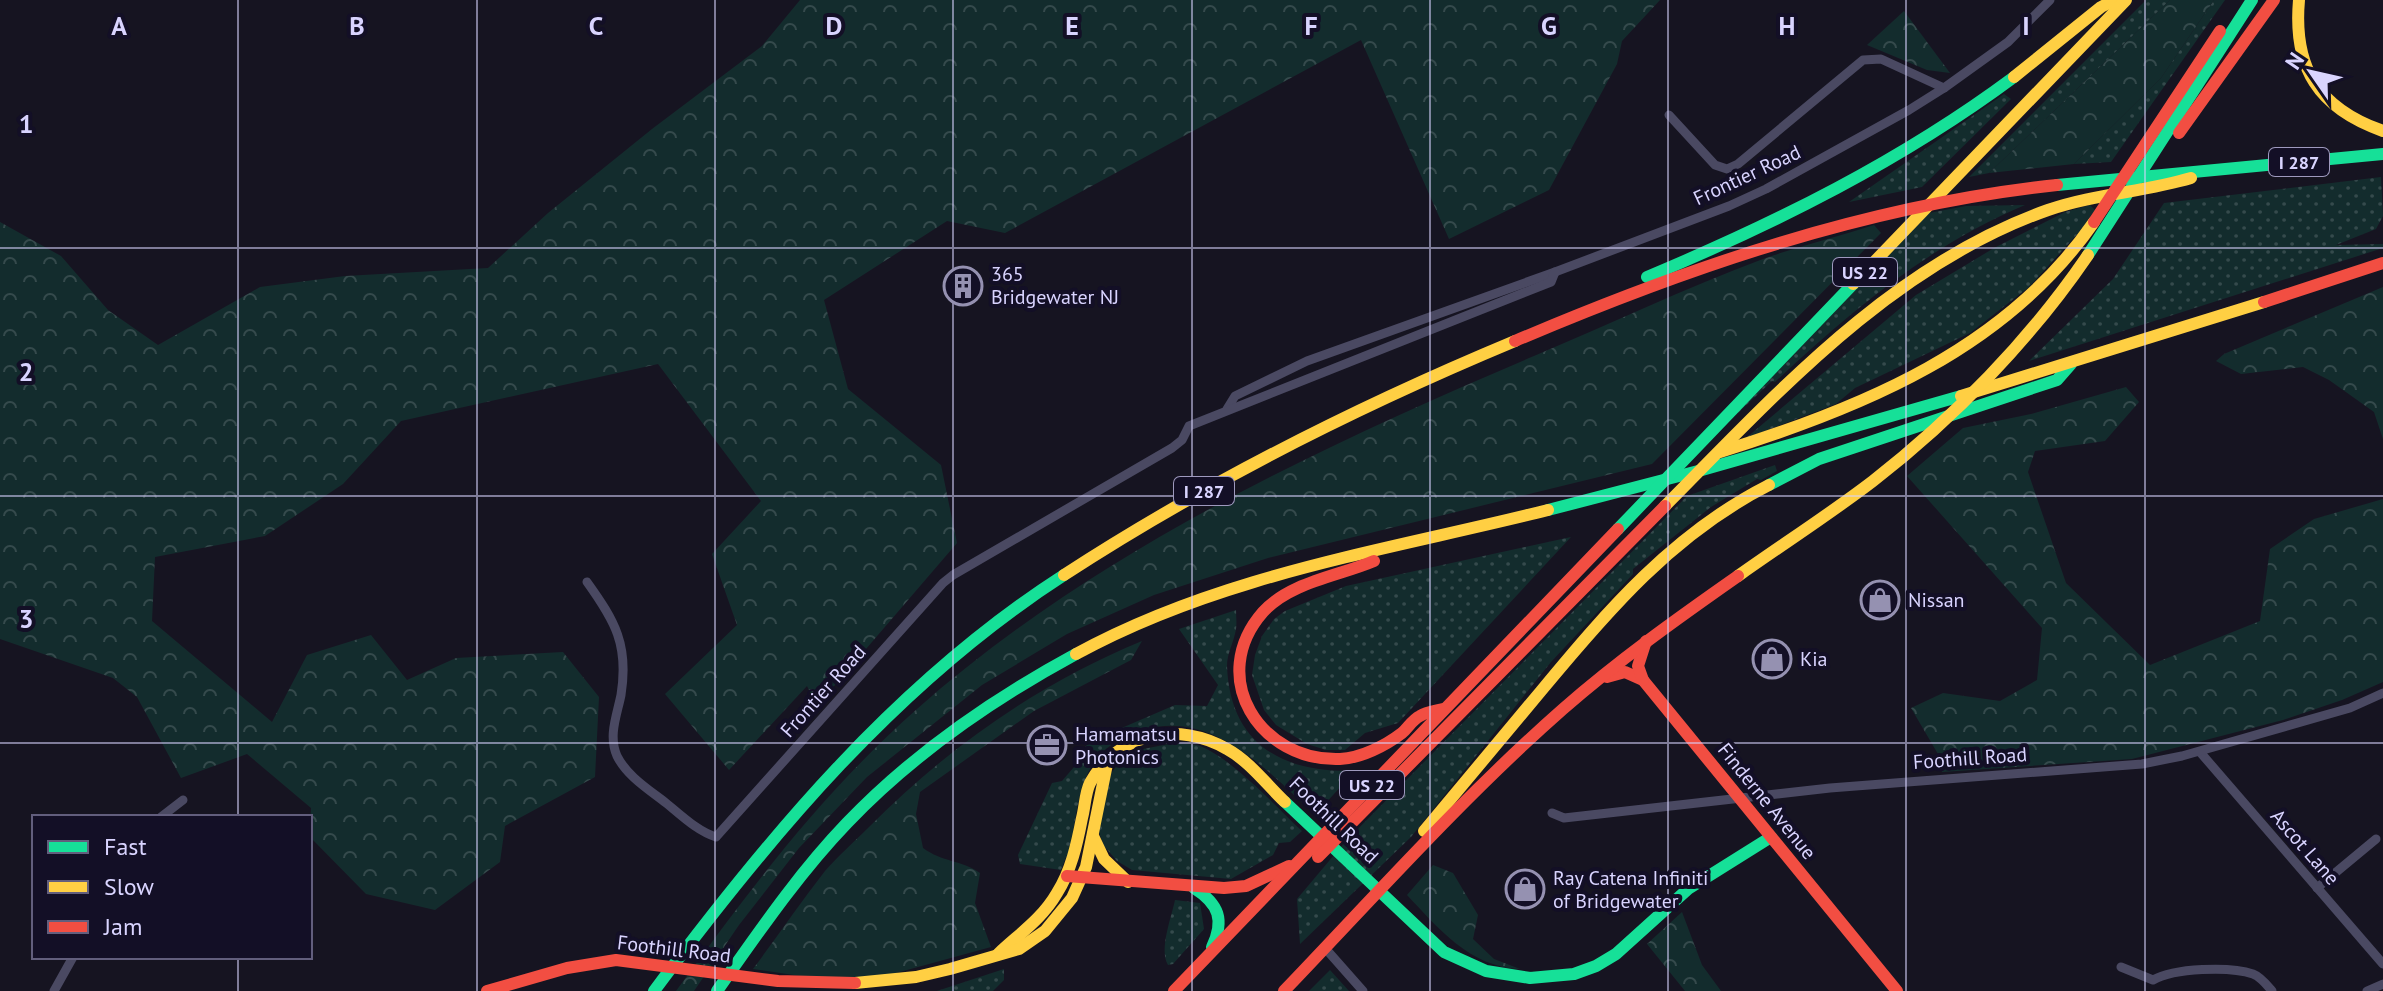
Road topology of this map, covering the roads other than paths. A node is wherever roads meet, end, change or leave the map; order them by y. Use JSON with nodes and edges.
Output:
{"nodes":[{"id":1,"x":2050,"y":0,"type":"edge"},
{"id":2,"x":2115,"y":0,"type":"edge"},
{"id":3,"x":2126,"y":0,"type":"edge"},
{"id":4,"x":2241,"y":0,"type":"edge"},
{"id":5,"x":2252,"y":0,"type":"edge"},
{"id":6,"x":2274,"y":0,"type":"edge"},
{"id":7,"x":2299,"y":0,"type":"edge"},
{"id":8,"x":1944,"y":88,"type":"junction"},
{"id":9,"x":1669,"y":115,"type":"dead end"},
{"id":10,"x":2383,"y":131,"type":"edge"},
{"id":11,"x":2383,"y":154,"type":"edge"},
{"id":12,"x":2149,"y":161,"type":"junction"},
{"id":13,"x":2216,"y":170,"type":"junction"},
{"id":14,"x":2383,"y":263,"type":"edge"},
{"id":15,"x":1555,"y":272,"type":"junction"},
{"id":16,"x":1575,"y":314,"type":"junction"},
{"id":17,"x":2073,"y":363,"type":"junction"},
{"id":18,"x":1226,"y":410,"type":"junction"},
{"id":19,"x":1585,"y":500,"type":"junction"},
{"id":20,"x":1387,"y":550,"type":"junction"},
{"id":21,"x":587,"y":582,"type":"dead end"},
{"id":22,"x":1647,"y":640,"type":"junction"},
{"id":23,"x":1643,"y":680,"type":"junction"},
{"id":24,"x":1590,"y":685,"type":"junction"},
{"id":25,"x":2383,"y":693,"type":"edge"},
{"id":26,"x":1446,"y":707,"type":"junction"},
{"id":27,"x":2200,"y":752,"type":"junction"},
{"id":28,"x":1107,"y":763,"type":"junction"},
{"id":29,"x":1739,"y":798,"type":"junction"},
{"id":30,"x":183,"y":800,"type":"dead end"},
{"id":31,"x":1552,"y":813,"type":"dead end"},
{"id":32,"x":164,"y":815,"type":"edge"},
{"id":33,"x":1093,"y":836,"type":"junction"},
{"id":34,"x":1771,"y":837,"type":"junction"},
{"id":35,"x":2376,"y":839,"type":"dead end"},
{"id":36,"x":1298,"y":862,"type":"junction"},
{"id":37,"x":1400,"y":870,"type":"junction"},
{"id":38,"x":1067,"y":876,"type":"junction"},
{"id":39,"x":1083,"y":877,"type":"junction"},
{"id":40,"x":1128,"y":882,"type":"junction"},
{"id":41,"x":1192,"y":888,"type":"junction"},
{"id":42,"x":2317,"y":888,"type":"junction"},
{"id":43,"x":1239,"y":923,"type":"junction"},
{"id":44,"x":1325,"y":948,"type":"junction"},
{"id":45,"x":998,"y":954,"type":"junction"},
{"id":46,"x":72,"y":959,"type":"edge"},
{"id":47,"x":1204,"y":960,"type":"junction"},
{"id":48,"x":2383,"y":964,"type":"edge"},
{"id":49,"x":2121,"y":967,"type":"dead end"},
{"id":50,"x":2153,"y":980,"type":"junction"},
{"id":51,"x":2383,"y":984,"type":"edge"},
{"id":52,"x":54,"y":991,"type":"edge"},
{"id":53,"x":487,"y":991,"type":"edge"},
{"id":54,"x":654,"y":991,"type":"edge"},
{"id":55,"x":717,"y":991,"type":"edge"},
{"id":56,"x":1174,"y":991,"type":"edge"},
{"id":57,"x":1284,"y":991,"type":"edge"},
{"id":58,"x":1363,"y":991,"type":"edge"},
{"id":59,"x":1897,"y":991,"type":"edge"},
{"id":60,"x":2151,"y":991,"type":"edge"},
{"id":61,"x":2272,"y":991,"type":"edge"},
{"id":62,"x":2367,"y":991,"type":"edge"}],
"edges":[{"from":1,"to":8,"type":"street","name":"Frontier Road"},
{"from":2,"to":16,"type":"main road"},
{"from":3,"to":26,"type":"main road","number":"US 22"},
{"from":4,"to":19,"type":"main road"},
{"from":5,"to":12,"type":"main road"},
{"from":6,"to":12,"type":"main road"},
{"from":7,"to":10,"type":"main road"},
{"from":8,"to":9,"type":"street","name":"Frontier Road"},
{"from":8,"to":15,"type":"street","name":"Frontier Road"},
{"from":11,"to":13,"type":"main road","number":"I 287"},
{"from":12,"to":22,"type":"main road"},
{"from":13,"to":16,"type":"main road","number":"I 287"},
{"from":13,"to":43,"type":"main road"},
{"from":14,"to":17,"type":"main road"},
{"from":15,"to":18,"type":"street","name":"Frontier Road"},
{"from":15,"to":18,"type":"street","name":"Frontier Road"},
{"from":16,"to":54,"type":"main road","number":"I 287"},
{"from":17,"to":19,"type":"main road"},
{"from":17,"to":37,"type":"main road"},
{"from":18,"to":21,"type":"street","name":"Frontier Road"},
{"from":19,"to":20,"type":"main road"},
{"from":20,"to":26,"type":"main road"},
{"from":20,"to":55,"type":"main road"},
{"from":22,"to":23,"type":"main road"},
{"from":22,"to":24,"type":"main road"},
{"from":23,"to":24,"type":"main road"},
{"from":23,"to":29,"type":"main road","name":"Finderne Avenue"},
{"from":24,"to":37,"type":"main road"},
{"from":25,"to":27,"type":"street","name":"Foothill Road"},
{"from":26,"to":36,"type":"main road","number":"US 22"},
{"from":27,"to":29,"type":"street","name":"Foothill Road"},
{"from":27,"to":42,"type":"street","name":"Ascot Lane"},
{"from":28,"to":33,"type":"main road","name":"Foothill Road"},
{"from":28,"to":34,"type":"main road","name":"Foothill Road"},
{"from":28,"to":38,"type":"main road","name":"Foothill Road"},
{"from":29,"to":31,"type":"street","name":"Foothill Road"},
{"from":29,"to":34,"type":"main road","name":"Finderne Avenue"},
{"from":30,"to":32,"type":"street"},
{"from":33,"to":39,"type":"main road","name":"Foothill Road"},
{"from":33,"to":40,"type":"main road"},
{"from":34,"to":59,"type":"main road","name":"Finderne Avenue"},
{"from":35,"to":42,"type":"street"},
{"from":36,"to":41,"type":"main road"},
{"from":36,"to":43,"type":"main road","number":"US 22"},
{"from":37,"to":44,"type":"main road"},
{"from":38,"to":39,"type":"main road"},
{"from":38,"to":45,"type":"main road","name":"Foothill Road"},
{"from":39,"to":40,"type":"main road"},
{"from":39,"to":45,"type":"main road","name":"Foothill Road"},
{"from":40,"to":41,"type":"main road"},
{"from":41,"to":47,"type":"main road"},
{"from":42,"to":48,"type":"street","name":"Ascot Lane"},
{"from":43,"to":47,"type":"main road","number":"US 22"},
{"from":44,"to":57,"type":"main road"},
{"from":44,"to":58,"type":"street"},
{"from":45,"to":53,"type":"main road","name":"Foothill Road"},
{"from":46,"to":52,"type":"street"},
{"from":47,"to":56,"type":"main road","number":"US 22"},
{"from":49,"to":50,"type":"street"},
{"from":50,"to":60,"type":"street"},
{"from":50,"to":61,"type":"street"},
{"from":51,"to":62,"type":"street"}]}
